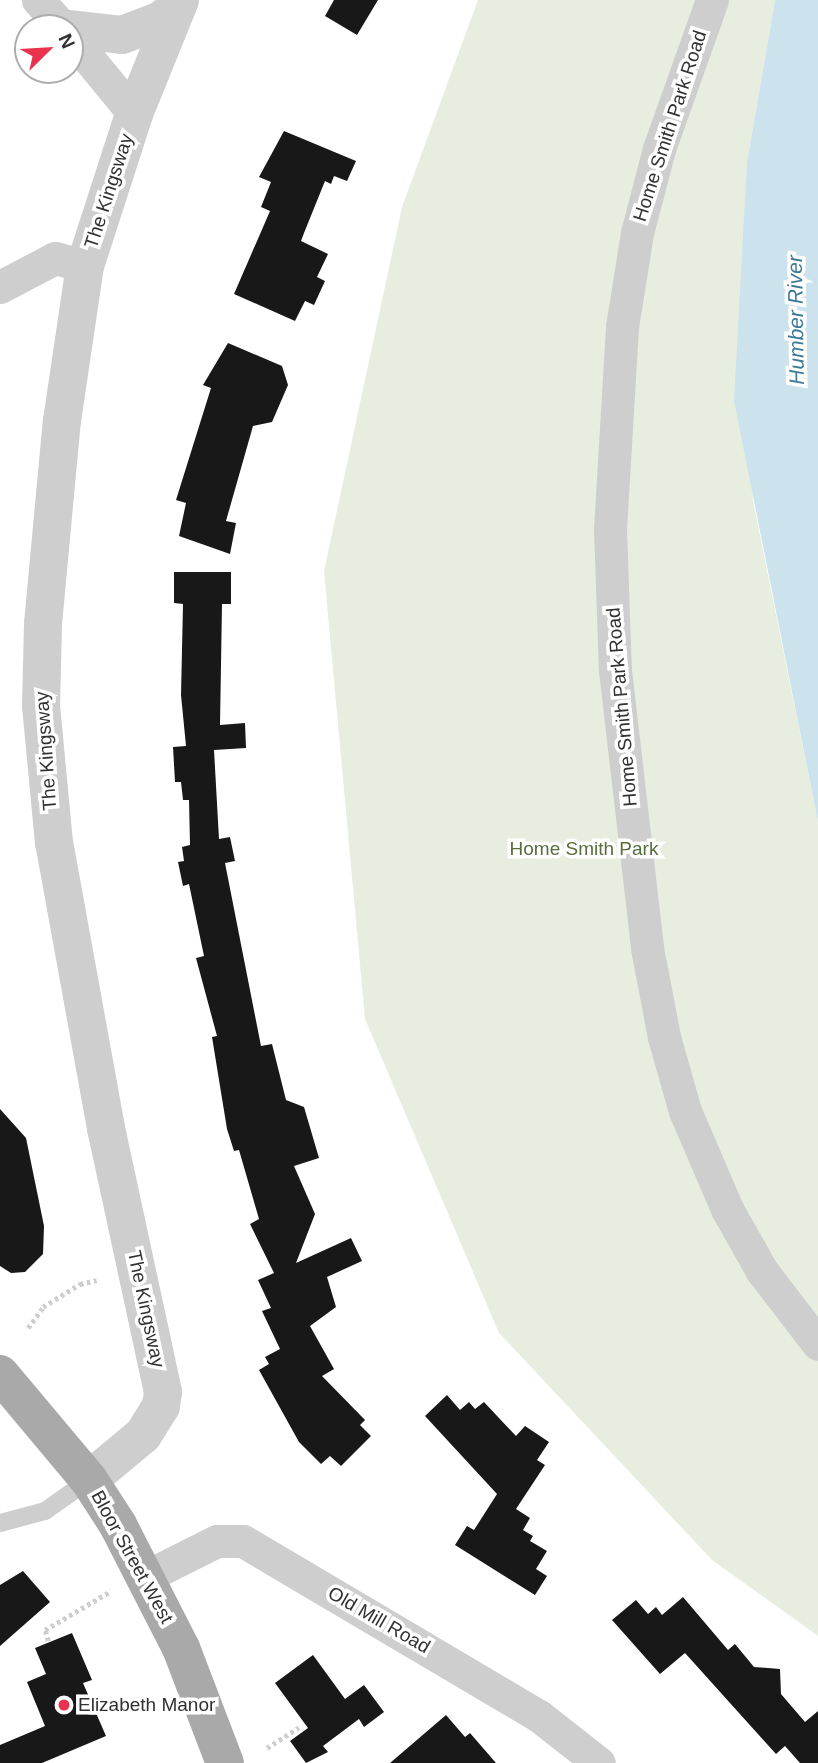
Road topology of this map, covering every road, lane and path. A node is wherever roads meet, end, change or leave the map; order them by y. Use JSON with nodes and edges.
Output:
{"nodes":[{"id":1,"x":712,"y":0,"type":"edge"},
{"id":2,"x":178,"y":3,"type":"edge"},
{"id":3,"x":84,"y":28,"type":"edge"},
{"id":4,"x":84,"y":52,"type":"edge"},
{"id":5,"x":134,"y":114,"type":"junction"},
{"id":6,"x":85,"y":266,"type":"junction"},
{"id":7,"x":0,"y":287,"type":"edge"},
{"id":8,"x":97,"y":1280,"type":"dead end"},
{"id":9,"x":28,"y":1328,"type":"dead end"},
{"id":10,"x":818,"y":1344,"type":"edge"},
{"id":11,"x":0,"y":1374,"type":"edge"},
{"id":12,"x":89,"y":1480,"type":"junction"},
{"id":13,"x":0,"y":1523,"type":"edge"},
{"id":14,"x":147,"y":1576,"type":"junction"},
{"id":15,"x":111,"y":1591,"type":"dead end"},
{"id":16,"x":48,"y":1641,"type":"dead end"},
{"id":17,"x":299,"y":1727,"type":"dead end"},
{"id":18,"x":267,"y":1748,"type":"dead end"},
{"id":19,"x":223,"y":1762,"type":"edge"},
{"id":20,"x":599,"y":1763,"type":"edge"}],
"edges":[{"from":1,"to":10,"type":"street","name":"Home Smith Park Road"},
{"from":2,"to":3,"type":"street"},
{"from":2,"to":5,"type":"street","name":"The Kingsway"},
{"from":4,"to":5,"type":"street"},
{"from":5,"to":6,"type":"street","name":"The Kingsway"},
{"from":6,"to":7,"type":"street"},
{"from":6,"to":12,"type":"street","name":"The Kingsway"},
{"from":8,"to":9,"type":"path"},
{"from":11,"to":12,"type":"main road","name":"Bloor Street West"},
{"from":12,"to":13,"type":"lane"},
{"from":12,"to":14,"type":"main road","name":"Bloor Street West"},
{"from":14,"to":19,"type":"main road","name":"Bloor Street West"},
{"from":14,"to":20,"type":"street","name":"Old Mill Road"},
{"from":15,"to":16,"type":"path"},
{"from":17,"to":18,"type":"path"}]}
